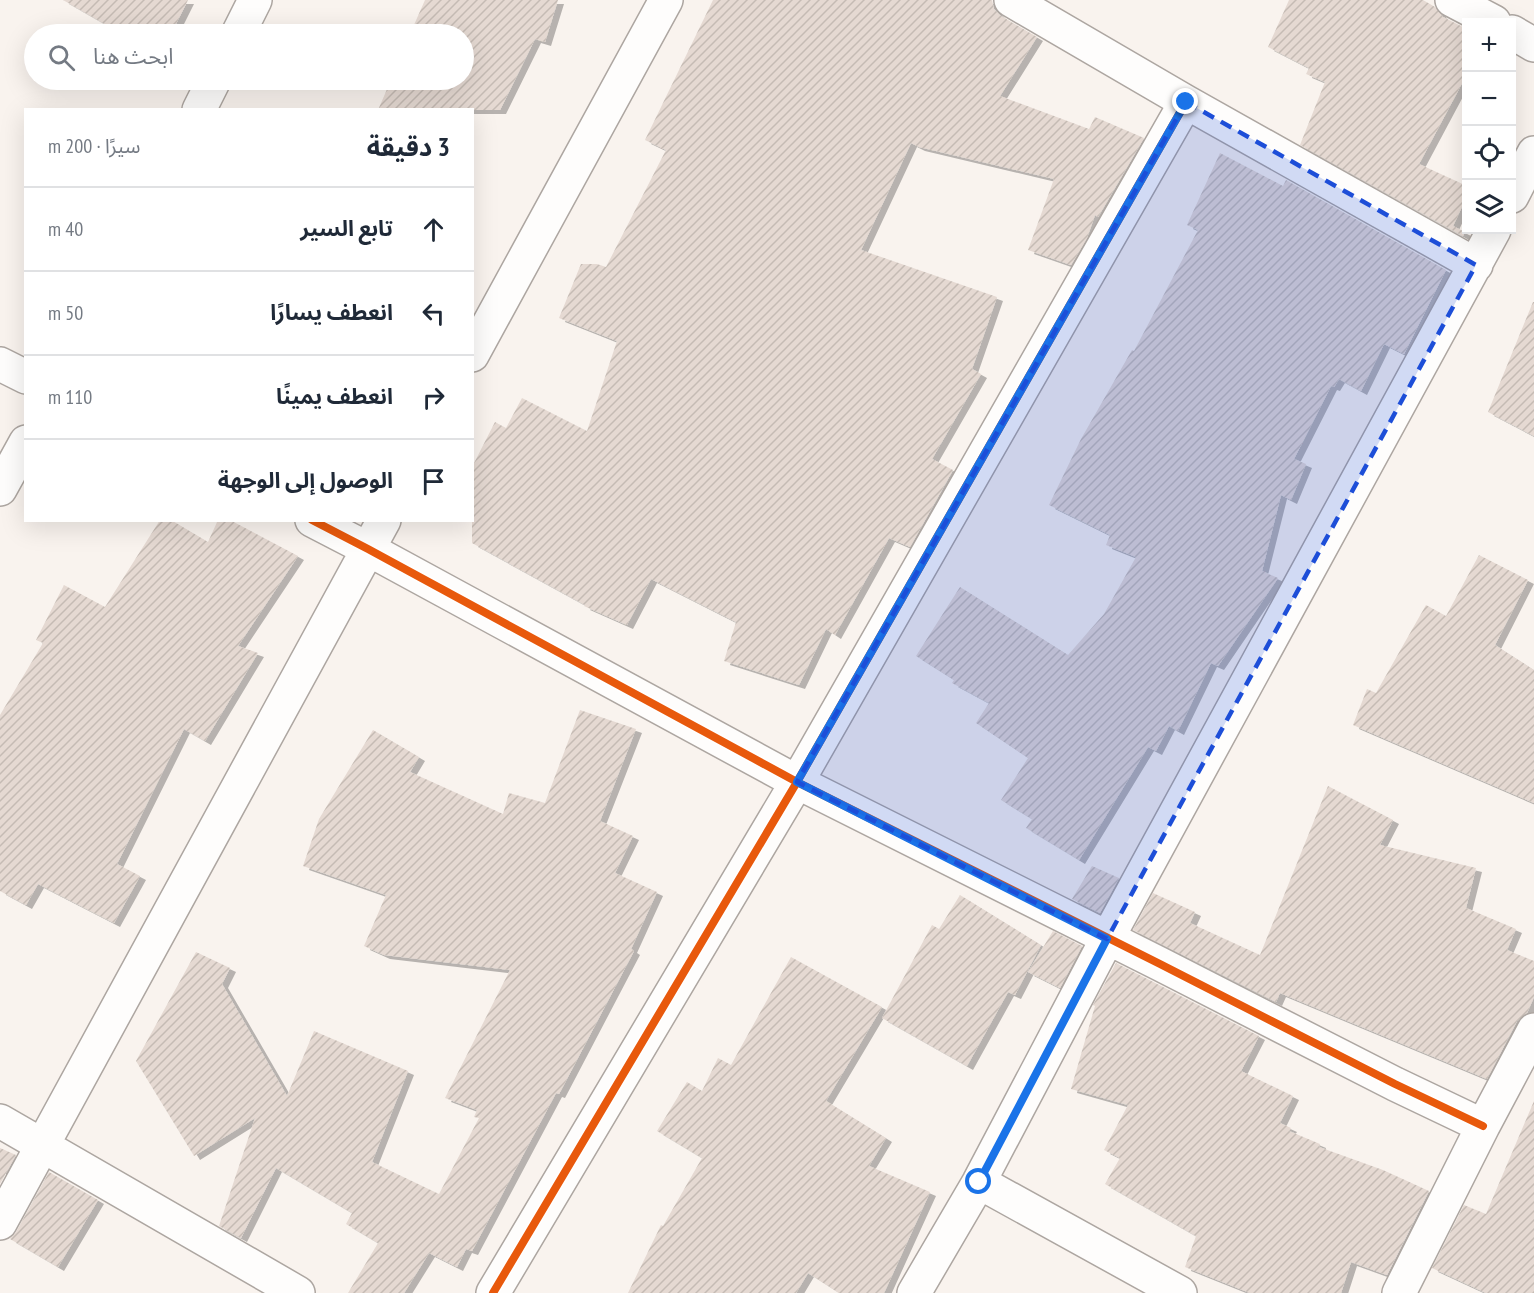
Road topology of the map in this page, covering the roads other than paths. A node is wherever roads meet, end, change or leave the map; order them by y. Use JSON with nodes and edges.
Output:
{"nodes":[{"id":1,"x":255,"y":0,"type":"edge"},
{"id":2,"x":666,"y":0,"type":"edge"},
{"id":3,"x":1011,"y":0,"type":"edge"},
{"id":4,"x":1452,"y":0,"type":"edge"},
{"id":5,"x":1486,"y":18,"type":"edge"},
{"id":6,"x":243,"y":24,"type":"edge"},
{"id":7,"x":1516,"y":34,"type":"edge"},
{"id":8,"x":1534,"y":45,"type":"edge"},
{"id":9,"x":209,"y":90,"type":"edge"},
{"id":10,"x":1186,"y":102,"type":"junction"},
{"id":11,"x":200,"y":108,"type":"edge"},
{"id":12,"x":1534,"y":153,"type":"edge"},
{"id":13,"x":1516,"y":188,"type":"edge"},
{"id":14,"x":1492,"y":234,"type":"edge"},
{"id":15,"x":1476,"y":265,"type":"junction"},
{"id":16,"x":474,"y":351,"type":"edge"},
{"id":17,"x":0,"y":364,"type":"edge"},
{"id":18,"x":24,"y":377,"type":"edge"},
{"id":19,"x":24,"y":446,"type":"edge"},
{"id":20,"x":0,"y":489,"type":"edge"},
{"id":21,"x":316,"y":522,"type":"edge"},
{"id":22,"x":383,"y":522,"type":"edge"},
{"id":23,"x":368,"y":549,"type":"junction"},
{"id":24,"x":797,"y":782,"type":"junction"},
{"id":25,"x":1107,"y":939,"type":"junction"},
{"id":26,"x":1534,"y":1030,"type":"edge"},
{"id":27,"x":1523,"y":1079,"type":"edge"},
{"id":28,"x":0,"y":1120,"type":"edge"},
{"id":29,"x":1483,"y":1126,"type":"junction"},
{"id":30,"x":44,"y":1144,"type":"junction"},
{"id":31,"x":979,"y":1182,"type":"junction"},
{"id":32,"x":0,"y":1223,"type":"edge"},
{"id":33,"x":298,"y":1293,"type":"edge"},
{"id":34,"x":493,"y":1293,"type":"edge"},
{"id":35,"x":914,"y":1293,"type":"edge"},
{"id":36,"x":1180,"y":1293,"type":"edge"},
{"id":37,"x":1400,"y":1293,"type":"edge"}],
"edges":[{"from":1,"to":6,"type":"street"},
{"from":2,"to":16,"type":"street"},
{"from":3,"to":10,"type":"street"},
{"from":4,"to":5,"type":"street"},
{"from":7,"to":8,"type":"street"},
{"from":9,"to":11,"type":"street"},
{"from":10,"to":15,"type":"street"},
{"from":10,"to":24,"type":"street"},
{"from":12,"to":13,"type":"street"},
{"from":14,"to":15,"type":"street"},
{"from":15,"to":25,"type":"street"},
{"from":17,"to":18,"type":"street"},
{"from":19,"to":20,"type":"street"},
{"from":21,"to":23,"type":"street"},
{"from":22,"to":23,"type":"street"},
{"from":23,"to":24,"type":"street"},
{"from":23,"to":30,"type":"street"},
{"from":24,"to":25,"type":"street"},
{"from":24,"to":34,"type":"street"},
{"from":25,"to":29,"type":"street"},
{"from":25,"to":31,"type":"street"},
{"from":26,"to":27,"type":"street"},
{"from":27,"to":29,"type":"street"},
{"from":28,"to":30,"type":"street"},
{"from":29,"to":37,"type":"street"},
{"from":30,"to":32,"type":"street"},
{"from":30,"to":33,"type":"street"},
{"from":31,"to":35,"type":"street"},
{"from":31,"to":36,"type":"street"}]}
